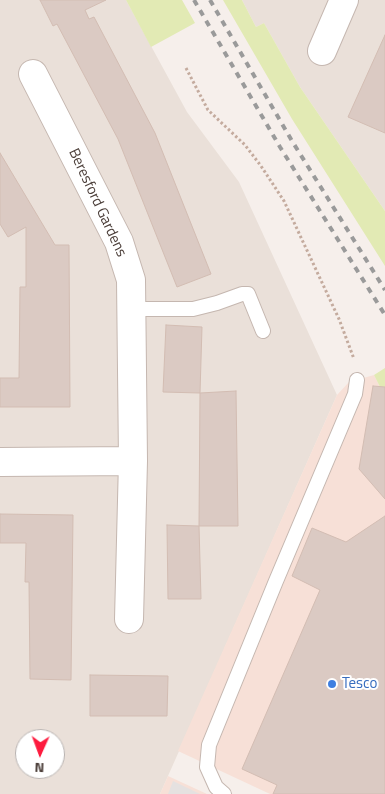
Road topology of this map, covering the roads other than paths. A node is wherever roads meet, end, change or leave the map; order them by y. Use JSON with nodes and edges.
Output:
{"nodes":[{"id":1,"x":344,"y":0,"type":"edge"},
{"id":2,"x":322,"y":51,"type":"dead end"},
{"id":3,"x":33,"y":74,"type":"dead end"},
{"id":4,"x":132,"y":309,"type":"junction"},
{"id":5,"x":263,"y":331,"type":"dead end"},
{"id":6,"x":358,"y":380,"type":"road end"},
{"id":7,"x":134,"y":461,"type":"junction"},
{"id":8,"x":0,"y":462,"type":"edge"},
{"id":9,"x":129,"y":619,"type":"dead end"},
{"id":10,"x":224,"y":794,"type":"edge"}],
"edges":[{"from":1,"to":2,"type":"street"},
{"from":3,"to":4,"type":"street","name":"Beresford Gardens"},
{"from":4,"to":5,"type":"lane"},
{"from":4,"to":7,"type":"street","name":"Beresford Gardens"},
{"from":6,"to":10,"type":"lane"},
{"from":7,"to":8,"type":"street"},
{"from":7,"to":9,"type":"street","name":"Beresford Gardens"}]}
